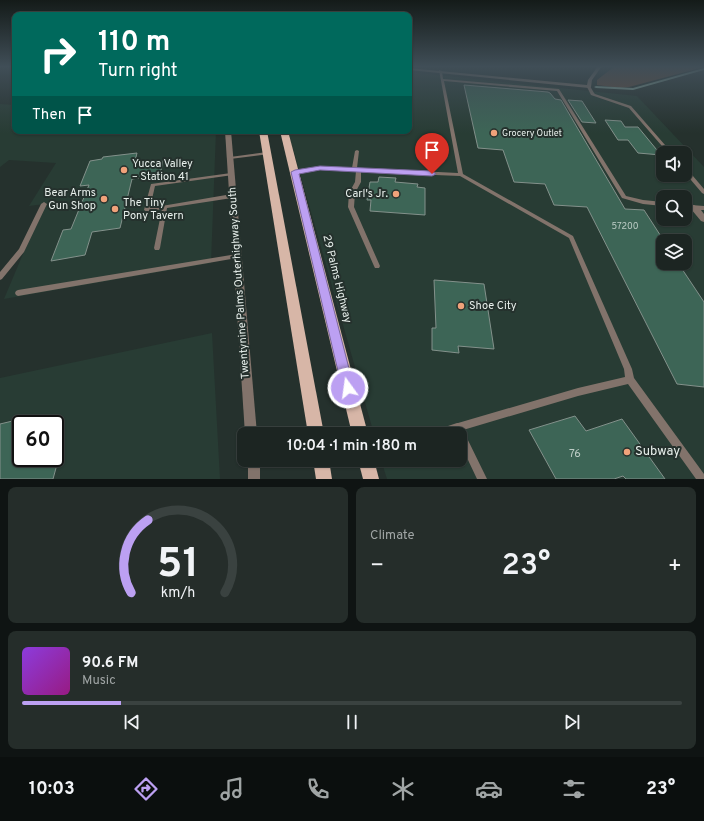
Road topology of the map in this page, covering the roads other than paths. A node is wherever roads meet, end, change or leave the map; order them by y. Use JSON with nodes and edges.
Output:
{"nodes":[{"id":1,"x":444,"y":88,"type":"edge"},
{"id":2,"x":539,"y":88,"type":"edge"},
{"id":3,"x":589,"y":88,"type":"edge"},
{"id":4,"x":228,"y":134,"type":"edge"},
{"id":5,"x":264,"y":134,"type":"edge"},
{"id":6,"x":285,"y":134,"type":"edge"},
{"id":7,"x":664,"y":146,"type":"edge"},
{"id":8,"x":356,"y":151,"type":"dead end"},
{"id":9,"x":267,"y":153,"type":"junction"},
{"id":10,"x":230,"y":158,"type":"junction"},
{"id":11,"x":356,"y":170,"type":"junction"},
{"id":12,"x":295,"y":172,"type":"junction"},
{"id":13,"x":231,"y":174,"type":"junction"},
{"id":14,"x":461,"y":175,"type":"junction"},
{"id":15,"x":692,"y":178,"type":"edge"},
{"id":16,"x":704,"y":192,"type":"edge"},
{"id":17,"x":232,"y":196,"type":"junction"},
{"id":18,"x":656,"y":203,"type":"edge"},
{"id":19,"x":44,"y":204,"type":"dead end"},
{"id":20,"x":165,"y":207,"type":"junction"},
{"id":21,"x":694,"y":207,"type":"joint"},
{"id":22,"x":704,"y":208,"type":"edge"},
{"id":23,"x":704,"y":219,"type":"edge"},
{"id":24,"x":157,"y":248,"type":"dead end"},
{"id":25,"x":237,"y":256,"type":"junction"},
{"id":26,"x":377,"y":266,"type":"dead end"},
{"id":27,"x":0,"y":277,"type":"edge"},
{"id":28,"x":18,"y":293,"type":"dead end"},
{"id":29,"x":630,"y":380,"type":"junction"},
{"id":30,"x":250,"y":427,"type":"edge"},
{"id":31,"x":315,"y":427,"type":"edge"},
{"id":32,"x":358,"y":427,"type":"edge"},
{"id":33,"x":457,"y":427,"type":"edge"},
{"id":34,"x":467,"y":448,"type":"edge"},
{"id":35,"x":254,"y":467,"type":"edge"},
{"id":36,"x":321,"y":467,"type":"edge"},
{"id":37,"x":368,"y":467,"type":"edge"},
{"id":38,"x":254,"y":479,"type":"edge"},
{"id":39,"x":324,"y":479,"type":"edge"},
{"id":40,"x":371,"y":479,"type":"edge"},
{"id":41,"x":482,"y":479,"type":"edge"},
{"id":42,"x":702,"y":479,"type":"edge"}],
"edges":[{"from":1,"to":14,"type":"lane"},
{"from":2,"to":18,"type":"lane"},
{"from":3,"to":7,"type":"lane"},
{"from":4,"to":10,"type":"street","name":"Twentynine Palms Outerhighway South"},
{"from":5,"to":9,"type":"main road"},
{"from":6,"to":12,"type":"main road","name":"29 Palms Highway"},
{"from":8,"to":11,"type":"lane"},
{"from":9,"to":10,"type":"lane"},
{"from":9,"to":31,"type":"main road"},
{"from":10,"to":13,"type":"street","name":"Twentynine Palms Outerhighway South"},
{"from":11,"to":12,"type":"lane"},
{"from":11,"to":14,"type":"lane"},
{"from":11,"to":26,"type":"lane"},
{"from":12,"to":32,"type":"main road","name":"29 Palms Highway"},
{"from":13,"to":17,"type":"street","name":"Twentynine Palms Outerhighway South"},
{"from":13,"to":20,"type":"lane"},
{"from":14,"to":29,"type":"lane"},
{"from":15,"to":16,"type":"lane"},
{"from":17,"to":20,"type":"lane"},
{"from":17,"to":25,"type":"street","name":"Twentynine Palms Outerhighway South"},
{"from":19,"to":27,"type":"lane"},
{"from":20,"to":24,"type":"lane"},
{"from":21,"to":22,"type":"street"},
{"from":21,"to":23,"type":"street"},
{"from":25,"to":28,"type":"lane"},
{"from":25,"to":30,"type":"street","name":"Twentynine Palms Outerhighway South"},
{"from":29,"to":33,"type":"lane"},
{"from":29,"to":42,"type":"lane"},
{"from":34,"to":41,"type":"lane"},
{"from":35,"to":38,"type":"street"},
{"from":36,"to":39,"type":"main road"},
{"from":37,"to":40,"type":"main road"}]}
